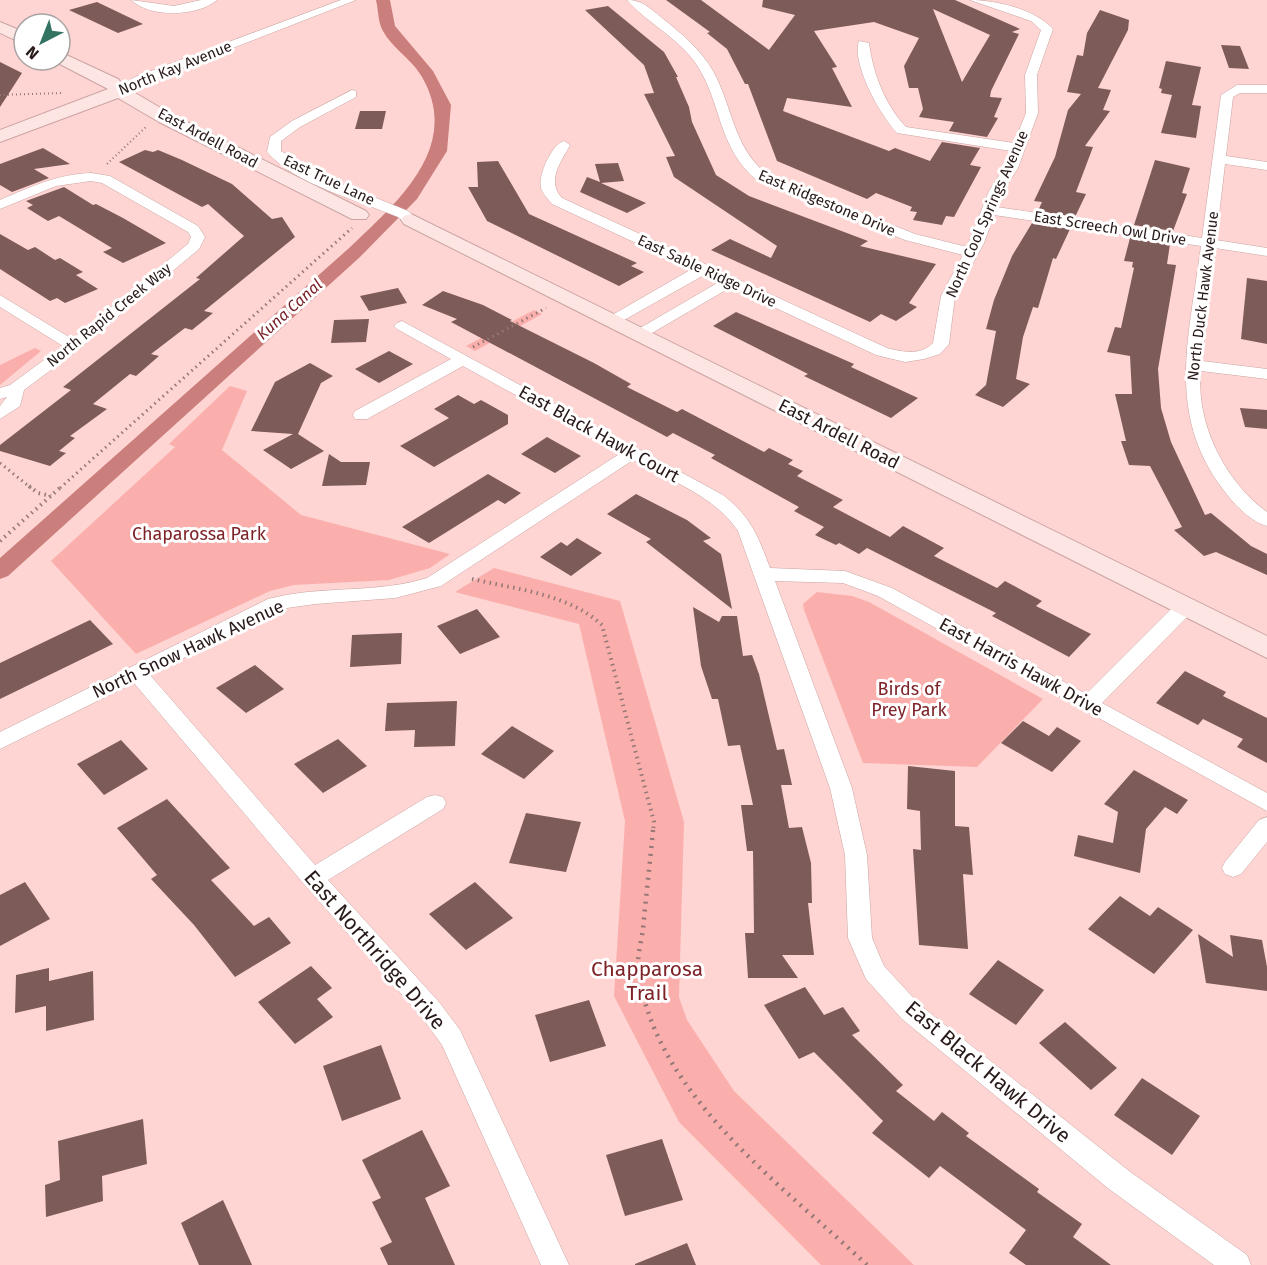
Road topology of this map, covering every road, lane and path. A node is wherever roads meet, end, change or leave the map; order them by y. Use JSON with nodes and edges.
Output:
{"nodes":[{"id":1,"x":136,"y":0,"type":"edge"},
{"id":2,"x":212,"y":0,"type":"edge"},
{"id":3,"x":351,"y":0,"type":"edge"},
{"id":4,"x":632,"y":0,"type":"edge"},
{"id":5,"x":975,"y":0,"type":"edge"},
{"id":6,"x":862,"y":43,"type":"dead end"},
{"id":7,"x":72,"y":63,"type":"edge"},
{"id":8,"x":1267,"y":89,"type":"edge"},
{"id":9,"x":119,"y":91,"type":"junction"},
{"id":10,"x":73,"y":92,"type":"dead end"},
{"id":11,"x":351,"y":94,"type":"dead end"},
{"id":12,"x":0,"y":95,"type":"edge"},
{"id":13,"x":151,"y":122,"type":"dead end"},
{"id":14,"x":0,"y":136,"type":"edge"},
{"id":15,"x":564,"y":145,"type":"dead end"},
{"id":16,"x":1018,"y":148,"type":"junction"},
{"id":17,"x":1219,"y":159,"type":"junction"},
{"id":18,"x":1267,"y":166,"type":"edge"},
{"id":19,"x":101,"y":170,"type":"dead end"},
{"id":20,"x":0,"y":205,"type":"edge"},
{"id":21,"x":990,"y":210,"type":"junction"},
{"id":22,"x":401,"y":214,"type":"joint"},
{"id":23,"x":358,"y":219,"type":"joint"},
{"id":24,"x":1209,"y":243,"type":"junction"},
{"id":25,"x":1267,"y":252,"type":"edge"},
{"id":26,"x":972,"y":253,"type":"junction"},
{"id":27,"x":702,"y":270,"type":"junction"},
{"id":28,"x":729,"y":282,"type":"junction"},
{"id":29,"x":0,"y":300,"type":"edge"},
{"id":30,"x":552,"y":304,"type":"dead end"},
{"id":31,"x":612,"y":321,"type":"junction"},
{"id":32,"x":402,"y":326,"type":"dead end"},
{"id":33,"x":640,"y":334,"type":"junction"},
{"id":34,"x":73,"y":346,"type":"junction"},
{"id":35,"x":465,"y":355,"type":"junction"},
{"id":36,"x":918,"y":357,"type":"joint"},
{"id":37,"x":1193,"y":365,"type":"junction"},
{"id":38,"x":1267,"y":374,"type":"edge"},
{"id":39,"x":8,"y":391,"type":"edge"},
{"id":40,"x":0,"y":414,"type":"edge"},
{"id":41,"x":361,"y":415,"type":"dead end"},
{"id":42,"x":634,"y":452,"type":"junction"},
{"id":43,"x":0,"y":463,"type":"edge"},
{"id":44,"x":51,"y":496,"type":"junction"},
{"id":45,"x":1267,"y":520,"type":"edge"},
{"id":46,"x":0,"y":541,"type":"edge"},
{"id":47,"x":763,"y":574,"type":"junction"},
{"id":48,"x":471,"y":579,"type":"dead end"},
{"id":49,"x":1185,"y":607,"type":"junction"},
{"id":50,"x":1267,"y":648,"type":"edge"},
{"id":51,"x":136,"y":672,"type":"junction"},
{"id":52,"x":1089,"y":704,"type":"junction"},
{"id":53,"x":0,"y":741,"type":"edge"},
{"id":54,"x":435,"y":802,"type":"dead end"},
{"id":55,"x":1267,"y":803,"type":"edge"},
{"id":56,"x":1267,"y":825,"type":"edge"},
{"id":57,"x":1233,"y":868,"type":"dead end"},
{"id":58,"x":312,"y":878,"type":"junction"},
{"id":59,"x":555,"y":1265,"type":"edge"},
{"id":60,"x":867,"y":1265,"type":"edge"},
{"id":61,"x":1237,"y":1265,"type":"edge"}],
"edges":[{"from":1,"to":2,"type":"street"},
{"from":3,"to":9,"type":"street","name":"North Kay Avenue"},
{"from":4,"to":26,"type":"street","name":"East Ridgestone Drive"},
{"from":5,"to":16,"type":"street","name":"North Cool Springs Avenue"},
{"from":6,"to":16,"type":"street"},
{"from":7,"to":9,"type":"street","name":"East Ardell Road"},
{"from":8,"to":17,"type":"street","name":"North Duck Hawk Avenue"},
{"from":9,"to":14,"type":"street","name":"North Kay Avenue"},
{"from":9,"to":23,"type":"street","name":"East Ardell Road"},
{"from":10,"to":12,"type":"path"},
{"from":11,"to":22,"type":"street","name":"East True Lane"},
{"from":13,"to":19,"type":"path"},
{"from":15,"to":27,"type":"street","name":"East Sable Ridge Drive"},
{"from":16,"to":21,"type":"street","name":"North Cool Springs Avenue"},
{"from":17,"to":18,"type":"street"},
{"from":17,"to":24,"type":"street","name":"North Duck Hawk Avenue"},
{"from":20,"to":34,"type":"street","name":"North Rapid Creek Way"},
{"from":21,"to":24,"type":"street","name":"East Screech Owl Drive"},
{"from":21,"to":26,"type":"street","name":"North Cool Springs Avenue"},
{"from":22,"to":31,"type":"street","name":"East Ardell Road"},
{"from":23,"to":44,"type":"path"},
{"from":24,"to":25,"type":"street","name":"East Screech Owl Drive"},
{"from":24,"to":37,"type":"street","name":"North Duck Hawk Avenue"},
{"from":26,"to":36,"type":"street","name":"North Cool Springs Avenue"},
{"from":27,"to":28,"type":"street","name":"East Sable Ridge Drive"},
{"from":27,"to":31,"type":"street"},
{"from":28,"to":33,"type":"street"},
{"from":28,"to":36,"type":"street","name":"East Sable Ridge Drive"},
{"from":29,"to":34,"type":"street"},
{"from":30,"to":35,"type":"path"},
{"from":31,"to":33,"type":"street","name":"East Ardell Road"},
{"from":32,"to":35,"type":"street","name":"East Black Hawk Court"},
{"from":33,"to":49,"type":"street","name":"East Ardell Road"},
{"from":34,"to":39,"type":"street","name":"North Rapid Creek Way"},
{"from":35,"to":41,"type":"street"},
{"from":35,"to":42,"type":"street","name":"East Black Hawk Court"},
{"from":37,"to":38,"type":"street"},
{"from":37,"to":45,"type":"street","name":"North Duck Hawk Avenue"},
{"from":39,"to":40,"type":"street","name":"North Rapid Creek Way"},
{"from":42,"to":47,"type":"street","name":"East Black Hawk Court"},
{"from":42,"to":51,"type":"street","name":"North Snow Hawk Avenue"},
{"from":43,"to":44,"type":"path"},
{"from":44,"to":46,"type":"path"},
{"from":47,"to":52,"type":"street","name":"East Harris Hawk Drive"},
{"from":47,"to":61,"type":"street","name":"East Black Hawk Drive"},
{"from":48,"to":60,"type":"path"},
{"from":49,"to":50,"type":"street","name":"East Ardell Road"},
{"from":49,"to":52,"type":"street"},
{"from":51,"to":53,"type":"street","name":"North Snow Hawk Avenue"},
{"from":51,"to":58,"type":"street","name":"East Northridge Drive"},
{"from":52,"to":55,"type":"street","name":"East Harris Hawk Drive"},
{"from":54,"to":58,"type":"street"},
{"from":56,"to":57,"type":"street"},
{"from":58,"to":59,"type":"street","name":"East Northridge Drive"}]}
